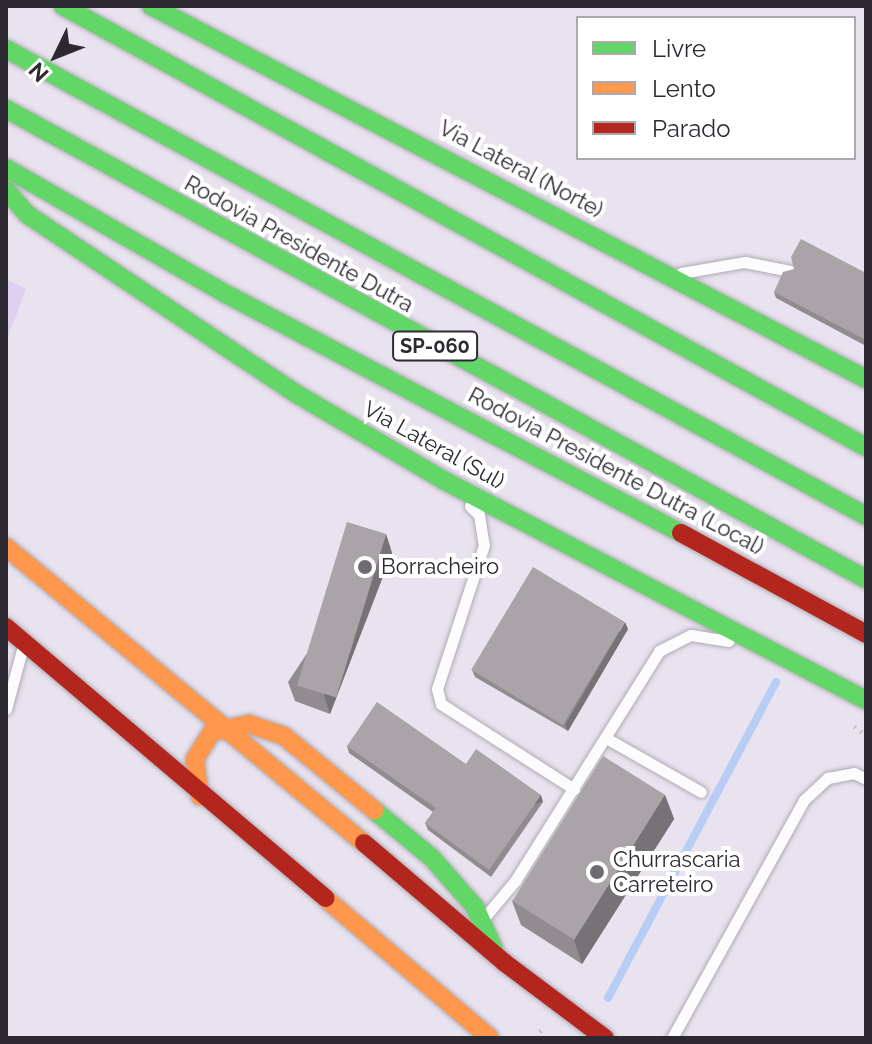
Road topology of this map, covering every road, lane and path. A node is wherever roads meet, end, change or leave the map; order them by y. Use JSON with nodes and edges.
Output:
{"nodes":[{"id":1,"x":63,"y":6,"type":"edge"},
{"id":2,"x":151,"y":6,"type":"edge"},
{"id":3,"x":6,"y":49,"type":"edge"},
{"id":4,"x":6,"y":109,"type":"edge"},
{"id":5,"x":6,"y":168,"type":"edge"},
{"id":6,"x":6,"y":190,"type":"edge"},
{"id":7,"x":790,"y":271,"type":"edge"},
{"id":8,"x":672,"y":276,"type":"junction"},
{"id":9,"x":866,"y":379,"type":"edge"},
{"id":10,"x":866,"y":447,"type":"edge"},
{"id":11,"x":443,"y":480,"type":"junction"},
{"id":12,"x":866,"y":516,"type":"edge"},
{"id":13,"x":6,"y":547,"type":"edge"},
{"id":14,"x":866,"y":579,"type":"edge"},
{"id":15,"x":6,"y":627,"type":"edge"},
{"id":16,"x":866,"y":634,"type":"edge"},
{"id":17,"x":25,"y":642,"type":"junction"},
{"id":18,"x":766,"y":647,"type":"junction"},
{"id":19,"x":866,"y":700,"type":"edge"},
{"id":20,"x":6,"y":709,"type":"edge"},
{"id":21,"x":226,"y":725,"type":"junction"},
{"id":22,"x":852,"y":729,"type":"dead end"},
{"id":23,"x":866,"y":736,"type":"edge"},
{"id":24,"x":606,"y":738,"type":"junction"},
{"id":25,"x":866,"y":779,"type":"edge"},
{"id":26,"x":574,"y":789,"type":"junction"},
{"id":27,"x":701,"y":792,"type":"dead end"},
{"id":28,"x":200,"y":796,"type":"junction"},
{"id":29,"x":483,"y":920,"type":"junction"},
{"id":30,"x":497,"y":956,"type":"junction"},
{"id":31,"x":490,"y":1038,"type":"edge"},
{"id":32,"x":605,"y":1038,"type":"edge"},
{"id":33,"x":672,"y":1038,"type":"edge"}],
"edges":[{"from":1,"to":10,"type":"main road"},
{"from":2,"to":8,"type":"main road","name":"Via Lateral (Norte)"},
{"from":3,"to":12,"type":"main road","name":"Rodovia Presidente Dutra","number":"SP-060"},
{"from":4,"to":14,"type":"main road","name":"Rodovia Presidente Dutra","number":"SP-060"},
{"from":5,"to":16,"type":"main road","name":"Rodovia Presidente Dutra (Local)","number":"SP-060"},
{"from":6,"to":11,"type":"main road","name":"Via Lateral (Sul)"},
{"from":7,"to":8,"type":"lane"},
{"from":8,"to":9,"type":"main road","name":"Via Lateral (Norte)"},
{"from":11,"to":18,"type":"main road","name":"Via Lateral (Sul)"},
{"from":11,"to":26,"type":"lane"},
{"from":13,"to":21,"type":"main road"},
{"from":15,"to":17,"type":"main road"},
{"from":17,"to":20,"type":"lane"},
{"from":17,"to":28,"type":"main road"},
{"from":18,"to":19,"type":"main road","name":"Via Lateral (Sul)"},
{"from":18,"to":24,"type":"lane"},
{"from":21,"to":28,"type":"main road"},
{"from":21,"to":29,"type":"main road"},
{"from":21,"to":30,"type":"main road"},
{"from":22,"to":23,"type":"path"},
{"from":24,"to":26,"type":"lane"},
{"from":24,"to":27,"type":"lane"},
{"from":25,"to":33,"type":"lane"},
{"from":26,"to":29,"type":"lane"},
{"from":28,"to":31,"type":"main road"},
{"from":29,"to":30,"type":"main road"},
{"from":30,"to":32,"type":"main road"}]}
